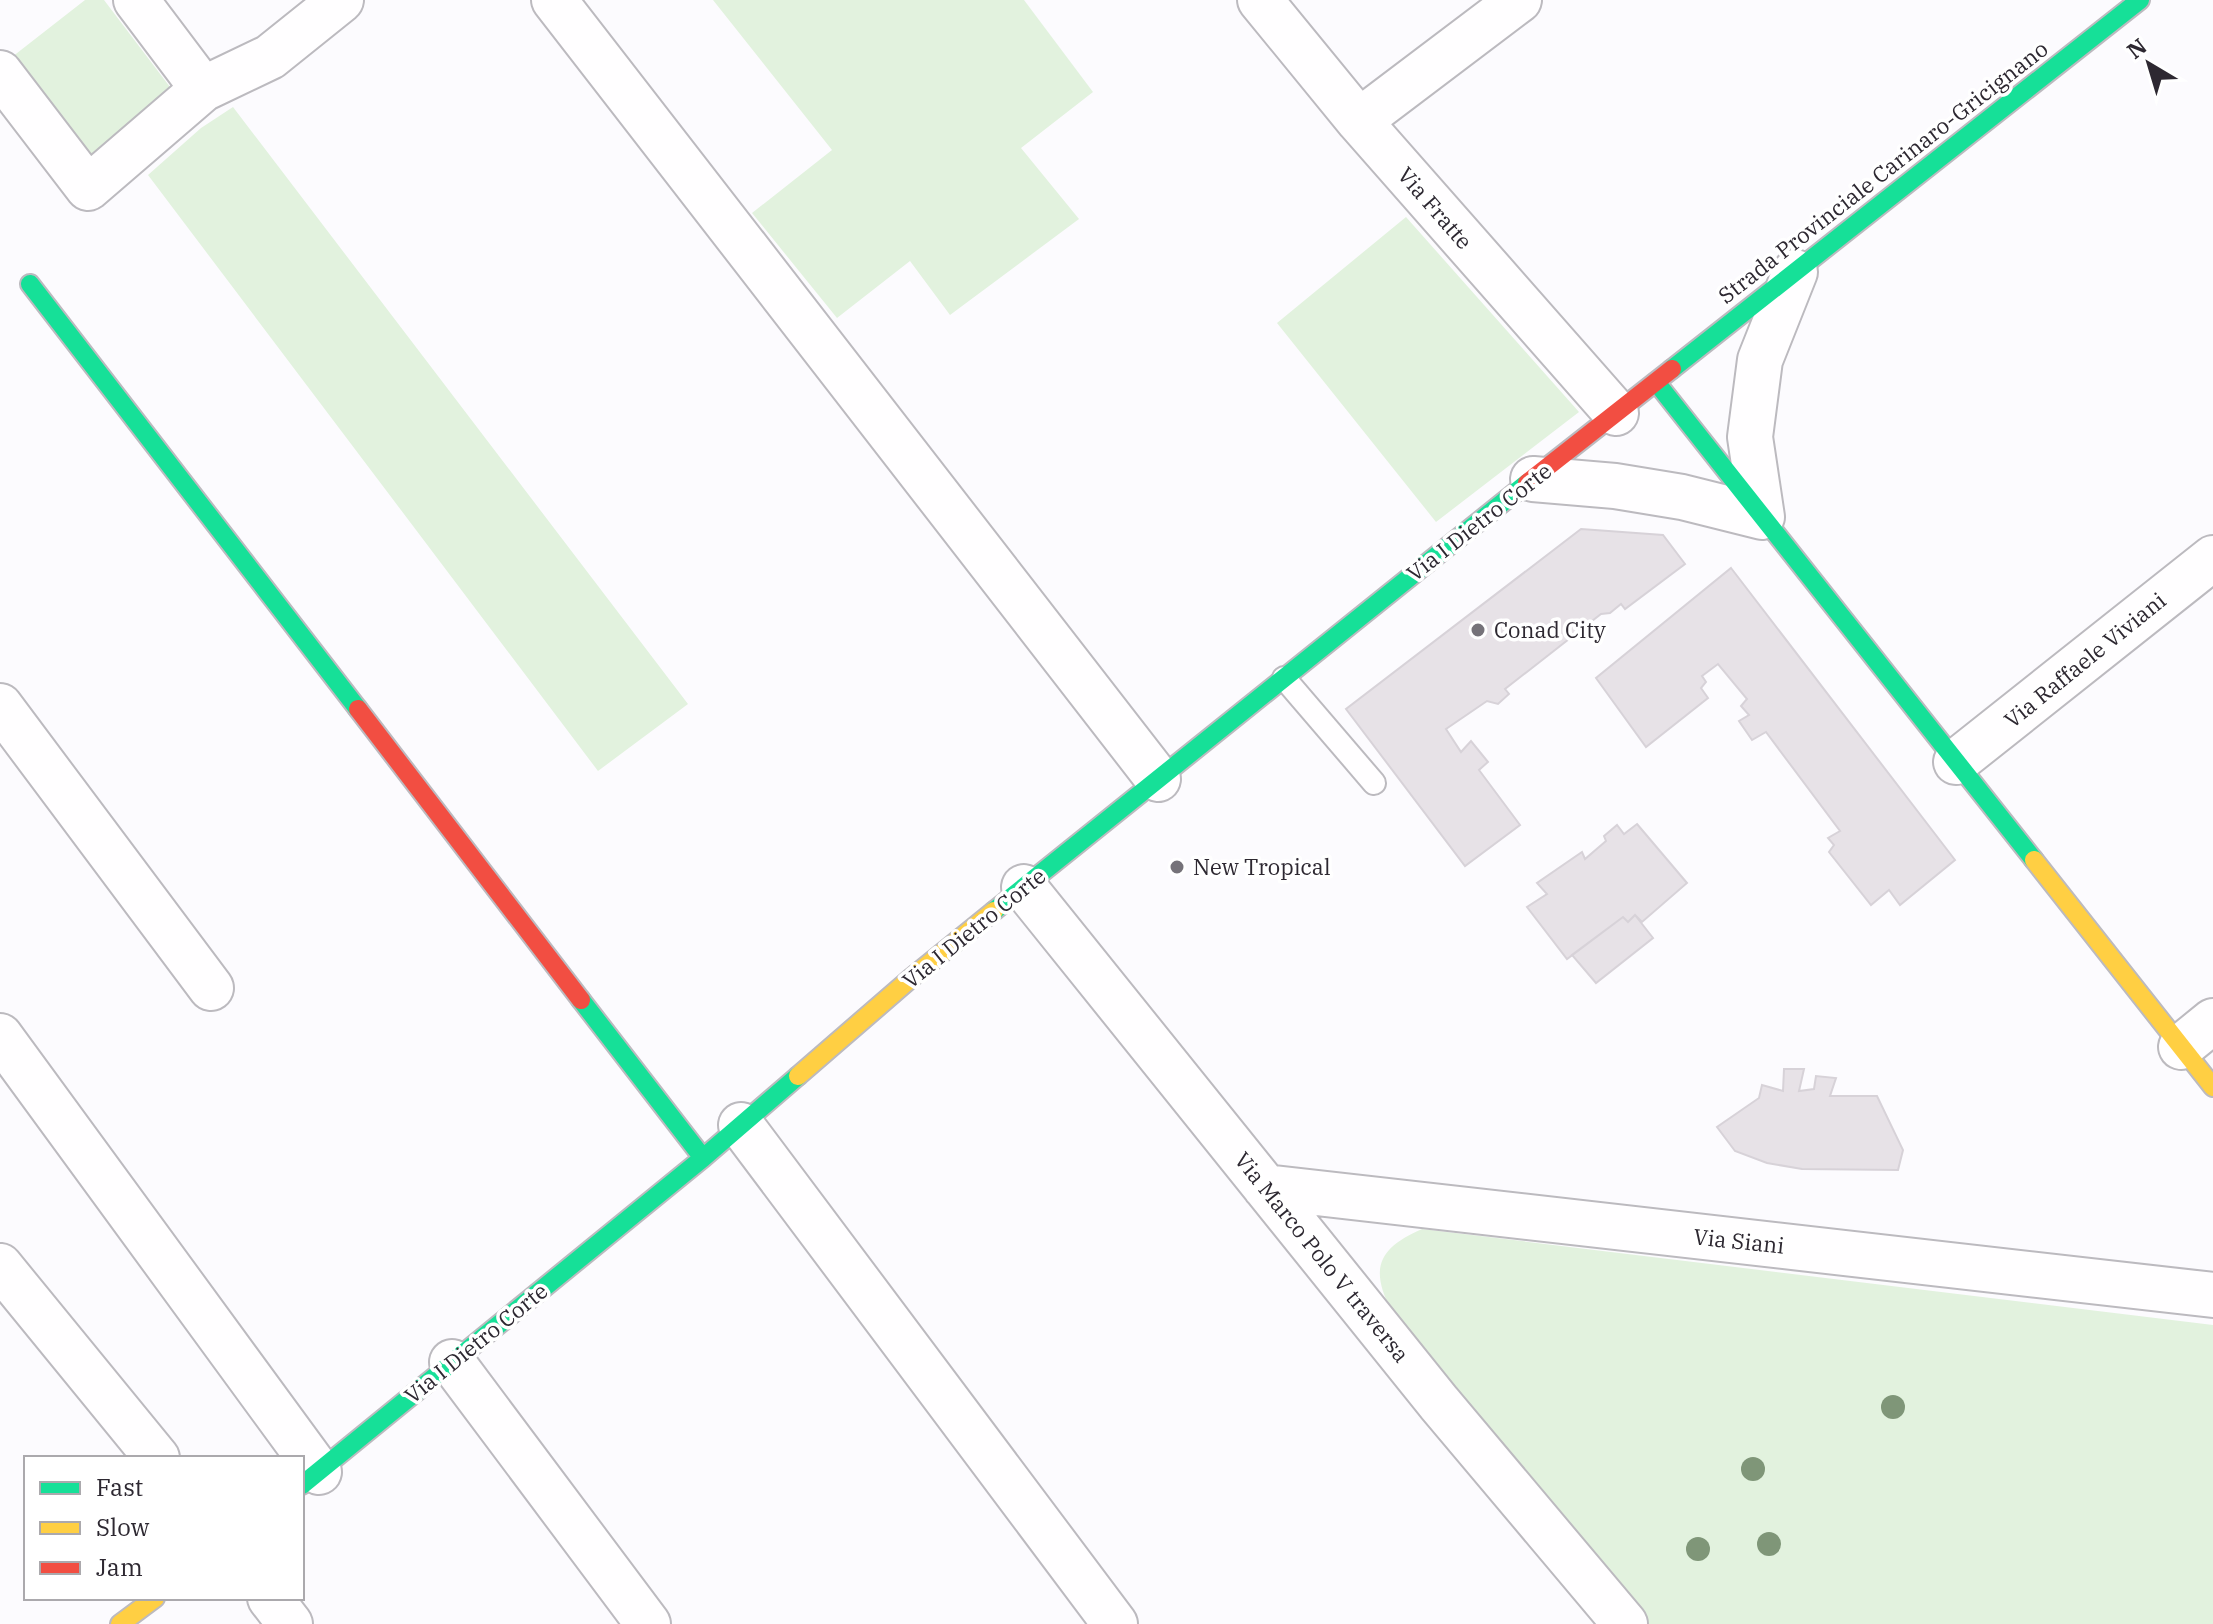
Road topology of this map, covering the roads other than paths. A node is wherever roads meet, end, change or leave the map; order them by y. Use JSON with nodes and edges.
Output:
{"nodes":[{"id":1,"x":136,"y":0,"type":"edge"},
{"id":2,"x":341,"y":0,"type":"edge"},
{"id":3,"x":554,"y":0,"type":"edge"},
{"id":4,"x":1260,"y":0,"type":"edge"},
{"id":5,"x":1519,"y":0,"type":"edge"},
{"id":6,"x":2140,"y":0,"type":"edge"},
{"id":7,"x":0,"y":73,"type":"edge"},
{"id":8,"x":203,"y":89,"type":"junction"},
{"id":9,"x":1359,"y":121,"type":"junction"},
{"id":10,"x":1795,"y":272,"type":"junction"},
{"id":11,"x":30,"y":284,"type":"dead end"},
{"id":12,"x":1656,"y":382,"type":"junction"},
{"id":13,"x":1616,"y":413,"type":"junction"},
{"id":14,"x":1533,"y":479,"type":"junction"},
{"id":15,"x":1762,"y":517,"type":"junction"},
{"id":16,"x":2213,"y":558,"type":"edge"},
{"id":17,"x":1284,"y":678,"type":"junction"},
{"id":18,"x":0,"y":706,"type":"edge"},
{"id":19,"x":1956,"y":762,"type":"junction"},
{"id":20,"x":1158,"y":779,"type":"junction"},
{"id":21,"x":1374,"y":783,"type":"dead end"},
{"id":22,"x":1024,"y":887,"type":"junction"},
{"id":23,"x":211,"y":988,"type":"dead end"},
{"id":24,"x":2197,"y":1034,"type":"edge"},
{"id":25,"x":0,"y":1036,"type":"edge"},
{"id":26,"x":2213,"y":1087,"type":"edge"},
{"id":27,"x":741,"y":1125,"type":"junction"},
{"id":28,"x":703,"y":1158,"type":"junction"},
{"id":29,"x":1265,"y":1187,"type":"junction"},
{"id":30,"x":0,"y":1266,"type":"edge"},
{"id":31,"x":2213,"y":1295,"type":"edge"},
{"id":32,"x":452,"y":1362,"type":"junction"},
{"id":33,"x":155,"y":1456,"type":"edge"},
{"id":34,"x":295,"y":1456,"type":"edge"},
{"id":35,"x":311,"y":1479,"type":"edge"},
{"id":36,"x":152,"y":1600,"type":"edge"},
{"id":37,"x":272,"y":1600,"type":"edge"},
{"id":38,"x":120,"y":1624,"type":"edge"},
{"id":39,"x":290,"y":1624,"type":"edge"},
{"id":40,"x":648,"y":1624,"type":"edge"},
{"id":41,"x":1115,"y":1624,"type":"edge"},
{"id":42,"x":1625,"y":1624,"type":"edge"}],
"edges":[{"from":1,"to":8,"type":"street"},
{"from":2,"to":8,"type":"street"},
{"from":3,"to":20,"type":"street"},
{"from":4,"to":9,"type":"street","name":"Via Fratte"},
{"from":5,"to":9,"type":"street"},
{"from":6,"to":10,"type":"street","name":"Strada Provinciale Carinaro-Gricignano"},
{"from":7,"to":8,"type":"street"},
{"from":9,"to":13,"type":"street","name":"Via Fratte"},
{"from":10,"to":12,"type":"street","name":"Strada Provinciale Carinaro-Gricignano"},
{"from":10,"to":15,"type":"street"},
{"from":11,"to":28,"type":"street"},
{"from":12,"to":13,"type":"street","name":"Via I Dietro Corte"},
{"from":12,"to":15,"type":"street"},
{"from":13,"to":14,"type":"street","name":"Via I Dietro Corte"},
{"from":14,"to":15,"type":"street"},
{"from":14,"to":17,"type":"street","name":"Via I Dietro Corte"},
{"from":15,"to":19,"type":"street"},
{"from":16,"to":19,"type":"street","name":"Via Raffaele Viviani"},
{"from":17,"to":20,"type":"street","name":"Via I Dietro Corte"},
{"from":17,"to":21,"type":"lane"},
{"from":18,"to":23,"type":"street"},
{"from":19,"to":24,"type":"street"},
{"from":20,"to":22,"type":"street","name":"Via I Dietro Corte"},
{"from":22,"to":27,"type":"street","name":"Via I Dietro Corte"},
{"from":22,"to":29,"type":"street","name":"Via Marco Polo V traversa"},
{"from":24,"to":26,"type":"street"},
{"from":25,"to":34,"type":"street"},
{"from":27,"to":28,"type":"street","name":"Via I Dietro Corte"},
{"from":27,"to":41,"type":"street"},
{"from":28,"to":32,"type":"street","name":"Via I Dietro Corte"},
{"from":29,"to":31,"type":"street","name":"Via Siani"},
{"from":29,"to":42,"type":"street","name":"Via Marco Polo V traversa"},
{"from":30,"to":33,"type":"street"},
{"from":32,"to":35,"type":"street","name":"Via I Dietro Corte"},
{"from":32,"to":40,"type":"street"},
{"from":36,"to":38,"type":"street"},
{"from":37,"to":39,"type":"street"}]}
